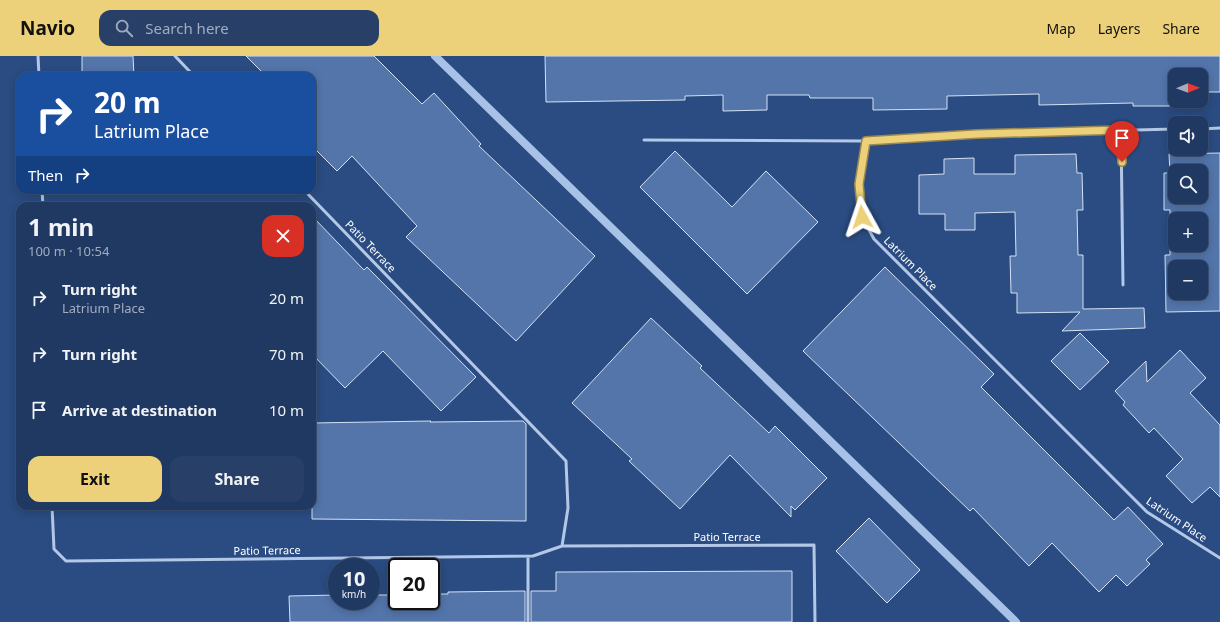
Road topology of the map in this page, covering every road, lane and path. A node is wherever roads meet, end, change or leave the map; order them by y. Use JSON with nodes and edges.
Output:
{"nodes":[{"id":1,"x":38,"y":56,"type":"edge"},
{"id":2,"x":175,"y":56,"type":"edge"},
{"id":3,"x":39,"y":72,"type":"edge"},
{"id":4,"x":190,"y":72,"type":"edge"},
{"id":5,"x":1220,"y":128,"type":"edge"},
{"id":6,"x":1168,"y":129,"type":"edge"},
{"id":7,"x":1208,"y":129,"type":"edge"},
{"id":8,"x":1121,"y":130,"type":"junction"},
{"id":9,"x":644,"y":140,"type":"dead end"},
{"id":10,"x":866,"y":141,"type":"junction"},
{"id":11,"x":308,"y":194,"type":"edge"},
{"id":12,"x":316,"y":202,"type":"edge"},
{"id":13,"x":316,"y":202,"type":"edge"},
{"id":14,"x":1124,"y":285,"type":"dead end"},
{"id":15,"x":52,"y":510,"type":"edge"},
{"id":16,"x":562,"y":546,"type":"junction"},
{"id":17,"x":528,"y":556,"type":"junction"},
{"id":18,"x":1220,"y":558,"type":"edge"},
{"id":19,"x":528,"y":622,"type":"edge"},
{"id":20,"x":815,"y":622,"type":"edge"}],
"edges":[{"from":1,"to":3,"type":"lane"},
{"from":2,"to":4,"type":"lane"},
{"from":5,"to":7,"type":"lane"},
{"from":6,"to":8,"type":"lane"},
{"from":8,"to":10,"type":"lane"},
{"from":8,"to":14,"type":"lane"},
{"from":9,"to":10,"type":"lane"},
{"from":10,"to":18,"type":"lane","name":"Latrium Place"},
{"from":11,"to":13,"type":"lane","name":"Patio Terrace"},
{"from":12,"to":16,"type":"lane","name":"Patio Terrace"},
{"from":15,"to":17,"type":"lane","name":"Patio Terrace"},
{"from":16,"to":17,"type":"lane","name":"Patio Terrace"},
{"from":16,"to":20,"type":"lane","name":"Patio Terrace"},
{"from":17,"to":19,"type":"lane"}]}
